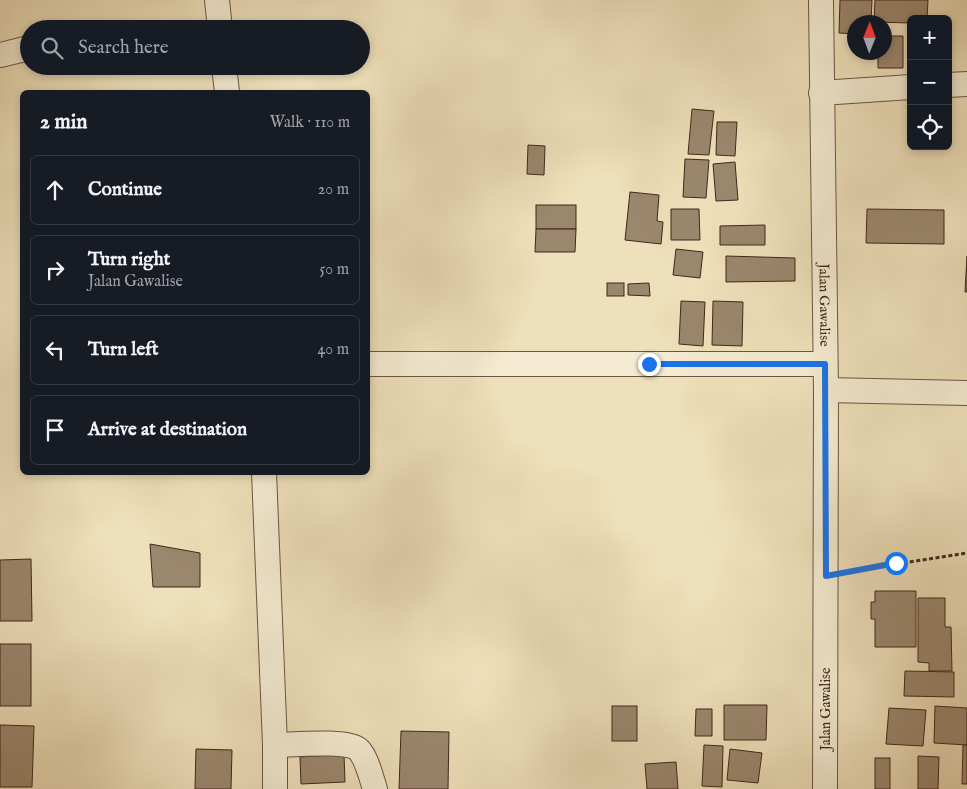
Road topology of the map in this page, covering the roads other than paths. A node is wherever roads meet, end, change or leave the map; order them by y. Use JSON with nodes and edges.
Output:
{"nodes":[{"id":1,"x":217,"y":0,"type":"edge"},
{"id":2,"x":821,"y":0,"type":"edge"},
{"id":3,"x":219,"y":20,"type":"edge"},
{"id":4,"x":20,"y":50,"type":"edge"},
{"id":5,"x":0,"y":55,"type":"edge"},
{"id":6,"x":225,"y":75,"type":"edge"},
{"id":7,"x":967,"y":84,"type":"edge"},
{"id":8,"x":952,"y":85,"type":"edge"},
{"id":9,"x":907,"y":87,"type":"edge"},
{"id":10,"x":227,"y":90,"type":"edge"},
{"id":11,"x":821,"y":93,"type":"junction"},
{"id":12,"x":370,"y":364,"type":"edge"},
{"id":13,"x":825,"y":364,"type":"junction"},
{"id":14,"x":826,"y":390,"type":"junction"},
{"id":15,"x":967,"y":393,"type":"edge"},
{"id":16,"x":264,"y":475,"type":"edge"},
{"id":17,"x":275,"y":745,"type":"junction"},
{"id":18,"x":274,"y":789,"type":"edge"},
{"id":19,"x":376,"y":789,"type":"edge"},
{"id":20,"x":825,"y":789,"type":"edge"}],
"edges":[{"from":1,"to":3,"type":"street"},
{"from":2,"to":11,"type":"street","name":"Jalan Gawalise"},
{"from":4,"to":5,"type":"street"},
{"from":6,"to":10,"type":"street"},
{"from":7,"to":8,"type":"street"},
{"from":9,"to":11,"type":"street"},
{"from":11,"to":13,"type":"street","name":"Jalan Gawalise"},
{"from":12,"to":13,"type":"street"},
{"from":13,"to":14,"type":"street","name":"Jalan Gawalise"},
{"from":14,"to":15,"type":"street"},
{"from":14,"to":20,"type":"street","name":"Jalan Gawalise"},
{"from":16,"to":17,"type":"street"},
{"from":17,"to":18,"type":"street"},
{"from":17,"to":19,"type":"street"}]}
